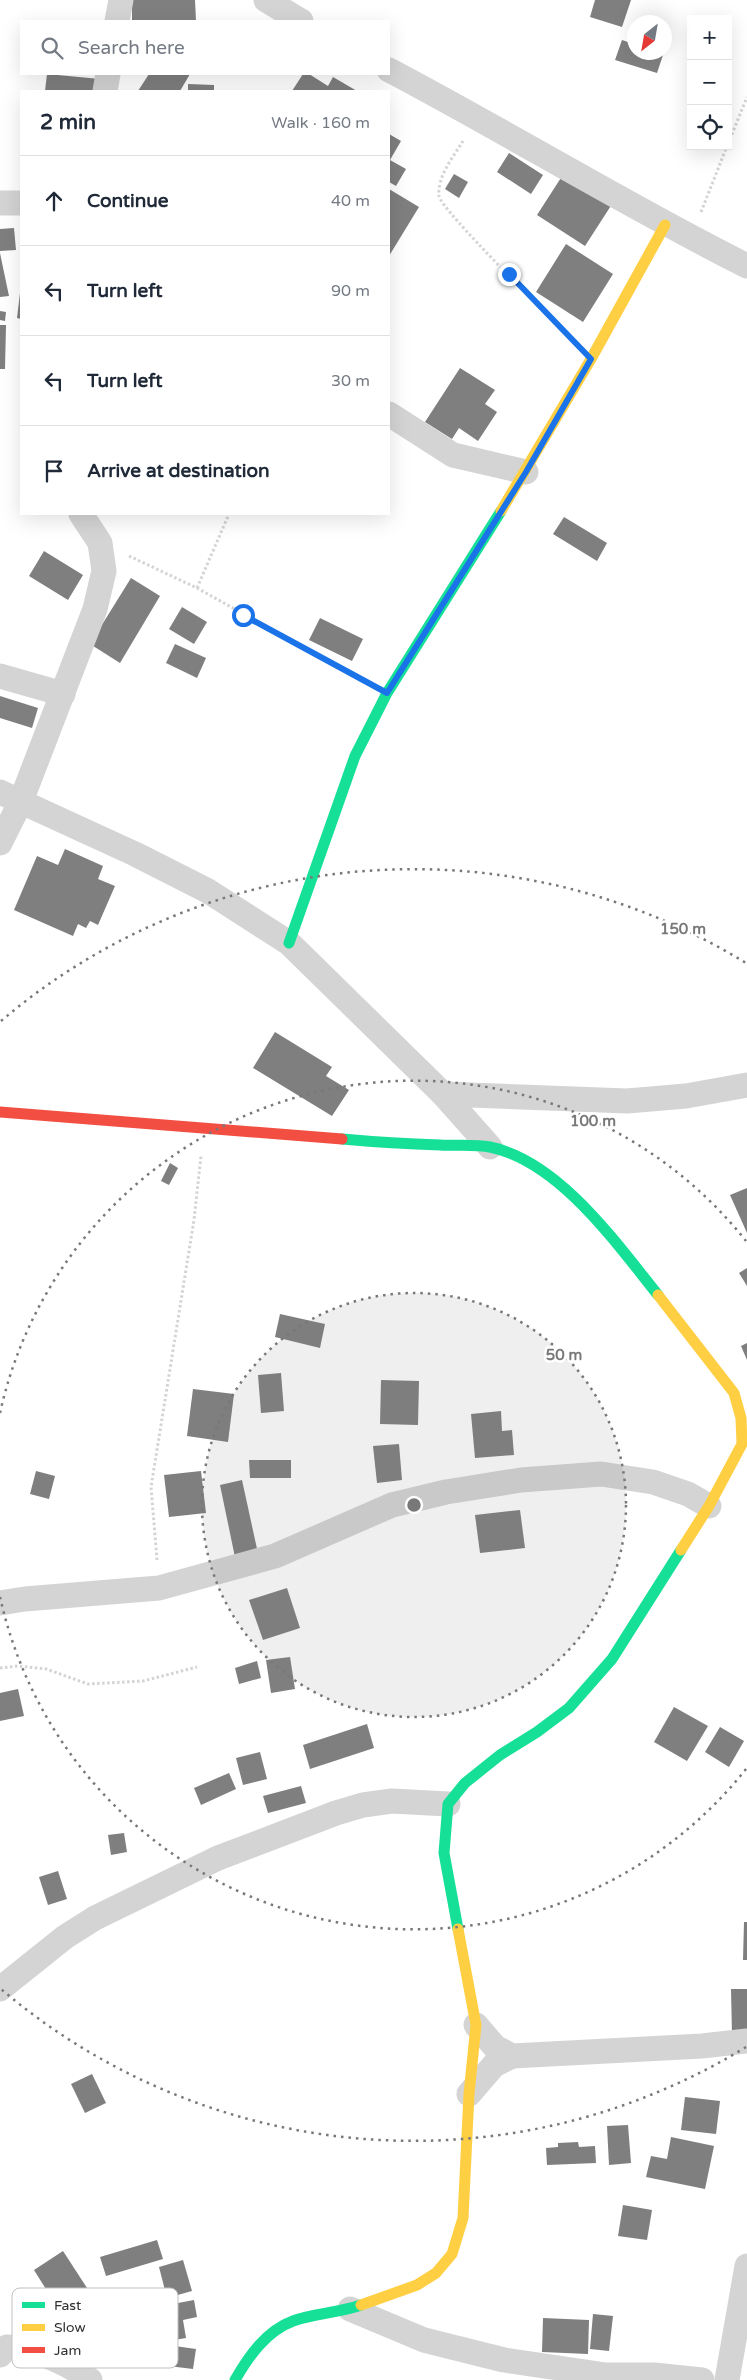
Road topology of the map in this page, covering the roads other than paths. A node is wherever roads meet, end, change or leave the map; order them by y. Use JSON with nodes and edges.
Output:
{"nodes":[{"id":1,"x":121,"y":0,"type":"edge"},
{"id":2,"x":266,"y":0,"type":"edge"},
{"id":3,"x":117,"y":20,"type":"edge"},
{"id":4,"x":299,"y":20,"type":"edge"},
{"id":5,"x":390,"y":71,"type":"edge"},
{"id":6,"x":108,"y":75,"type":"edge"},
{"id":7,"x":105,"y":90,"type":"edge"},
{"id":8,"x":0,"y":203,"type":"edge"},
{"id":9,"x":20,"y":203,"type":"edge"},
{"id":10,"x":664,"y":225,"type":"junction"},
{"id":11,"x":747,"y":266,"type":"edge"},
{"id":12,"x":390,"y":415,"type":"edge"},
{"id":13,"x":526,"y":472,"type":"junction"},
{"id":14,"x":82,"y":515,"type":"edge"},
{"id":15,"x":0,"y":676,"type":"edge"},
{"id":16,"x":63,"y":694,"type":"junction"},
{"id":17,"x":10,"y":797,"type":"edge"},
{"id":18,"x":0,"y":843,"type":"edge"},
{"id":19,"x":289,"y":943,"type":"junction"},
{"id":20,"x":747,"y":1085,"type":"edge"},
{"id":21,"x":443,"y":1094,"type":"junction"},
{"id":22,"x":0,"y":1112,"type":"edge"},
{"id":23,"x":490,"y":1147,"type":"junction"},
{"id":24,"x":744,"y":1444,"type":"edge"},
{"id":25,"x":709,"y":1506,"type":"junction"},
{"id":26,"x":0,"y":1603,"type":"edge"},
{"id":27,"x":448,"y":1804,"type":"junction"},
{"id":28,"x":0,"y":1990,"type":"edge"},
{"id":29,"x":476,"y":2025,"type":"junction"},
{"id":30,"x":747,"y":2041,"type":"edge"},
{"id":31,"x":512,"y":2056,"type":"junction"},
{"id":32,"x":469,"y":2094,"type":"junction"},
{"id":33,"x":747,"y":2266,"type":"edge"},
{"id":34,"x":350,"y":2309,"type":"junction"},
{"id":35,"x":71,"y":2368,"type":"edge"},
{"id":36,"x":90,"y":2380,"type":"edge"},
{"id":37,"x":235,"y":2380,"type":"edge"},
{"id":38,"x":702,"y":2380,"type":"edge"},
{"id":39,"x":727,"y":2380,"type":"edge"}],
"edges":[{"from":1,"to":3,"type":"street"},
{"from":2,"to":4,"type":"street"},
{"from":5,"to":10,"type":"street"},
{"from":6,"to":7,"type":"street"},
{"from":8,"to":9,"type":"street"},
{"from":10,"to":11,"type":"street"},
{"from":10,"to":13,"type":"street"},
{"from":12,"to":13,"type":"street"},
{"from":13,"to":19,"type":"street"},
{"from":14,"to":16,"type":"street"},
{"from":15,"to":16,"type":"street"},
{"from":16,"to":17,"type":"street"},
{"from":17,"to":18,"type":"street"},
{"from":17,"to":19,"type":"street"},
{"from":19,"to":21,"type":"street"},
{"from":20,"to":21,"type":"street"},
{"from":21,"to":23,"type":"street"},
{"from":22,"to":23,"type":"street"},
{"from":23,"to":24,"type":"street"},
{"from":24,"to":25,"type":"street"},
{"from":25,"to":26,"type":"street"},
{"from":25,"to":27,"type":"street"},
{"from":27,"to":28,"type":"street"},
{"from":27,"to":29,"type":"street"},
{"from":29,"to":31,"type":"street"},
{"from":29,"to":32,"type":"street"},
{"from":30,"to":31,"type":"street"},
{"from":31,"to":32,"type":"street"},
{"from":32,"to":34,"type":"street"},
{"from":33,"to":39,"type":"street"},
{"from":34,"to":37,"type":"street"},
{"from":34,"to":38,"type":"street"},
{"from":35,"to":36,"type":"street"}]}
